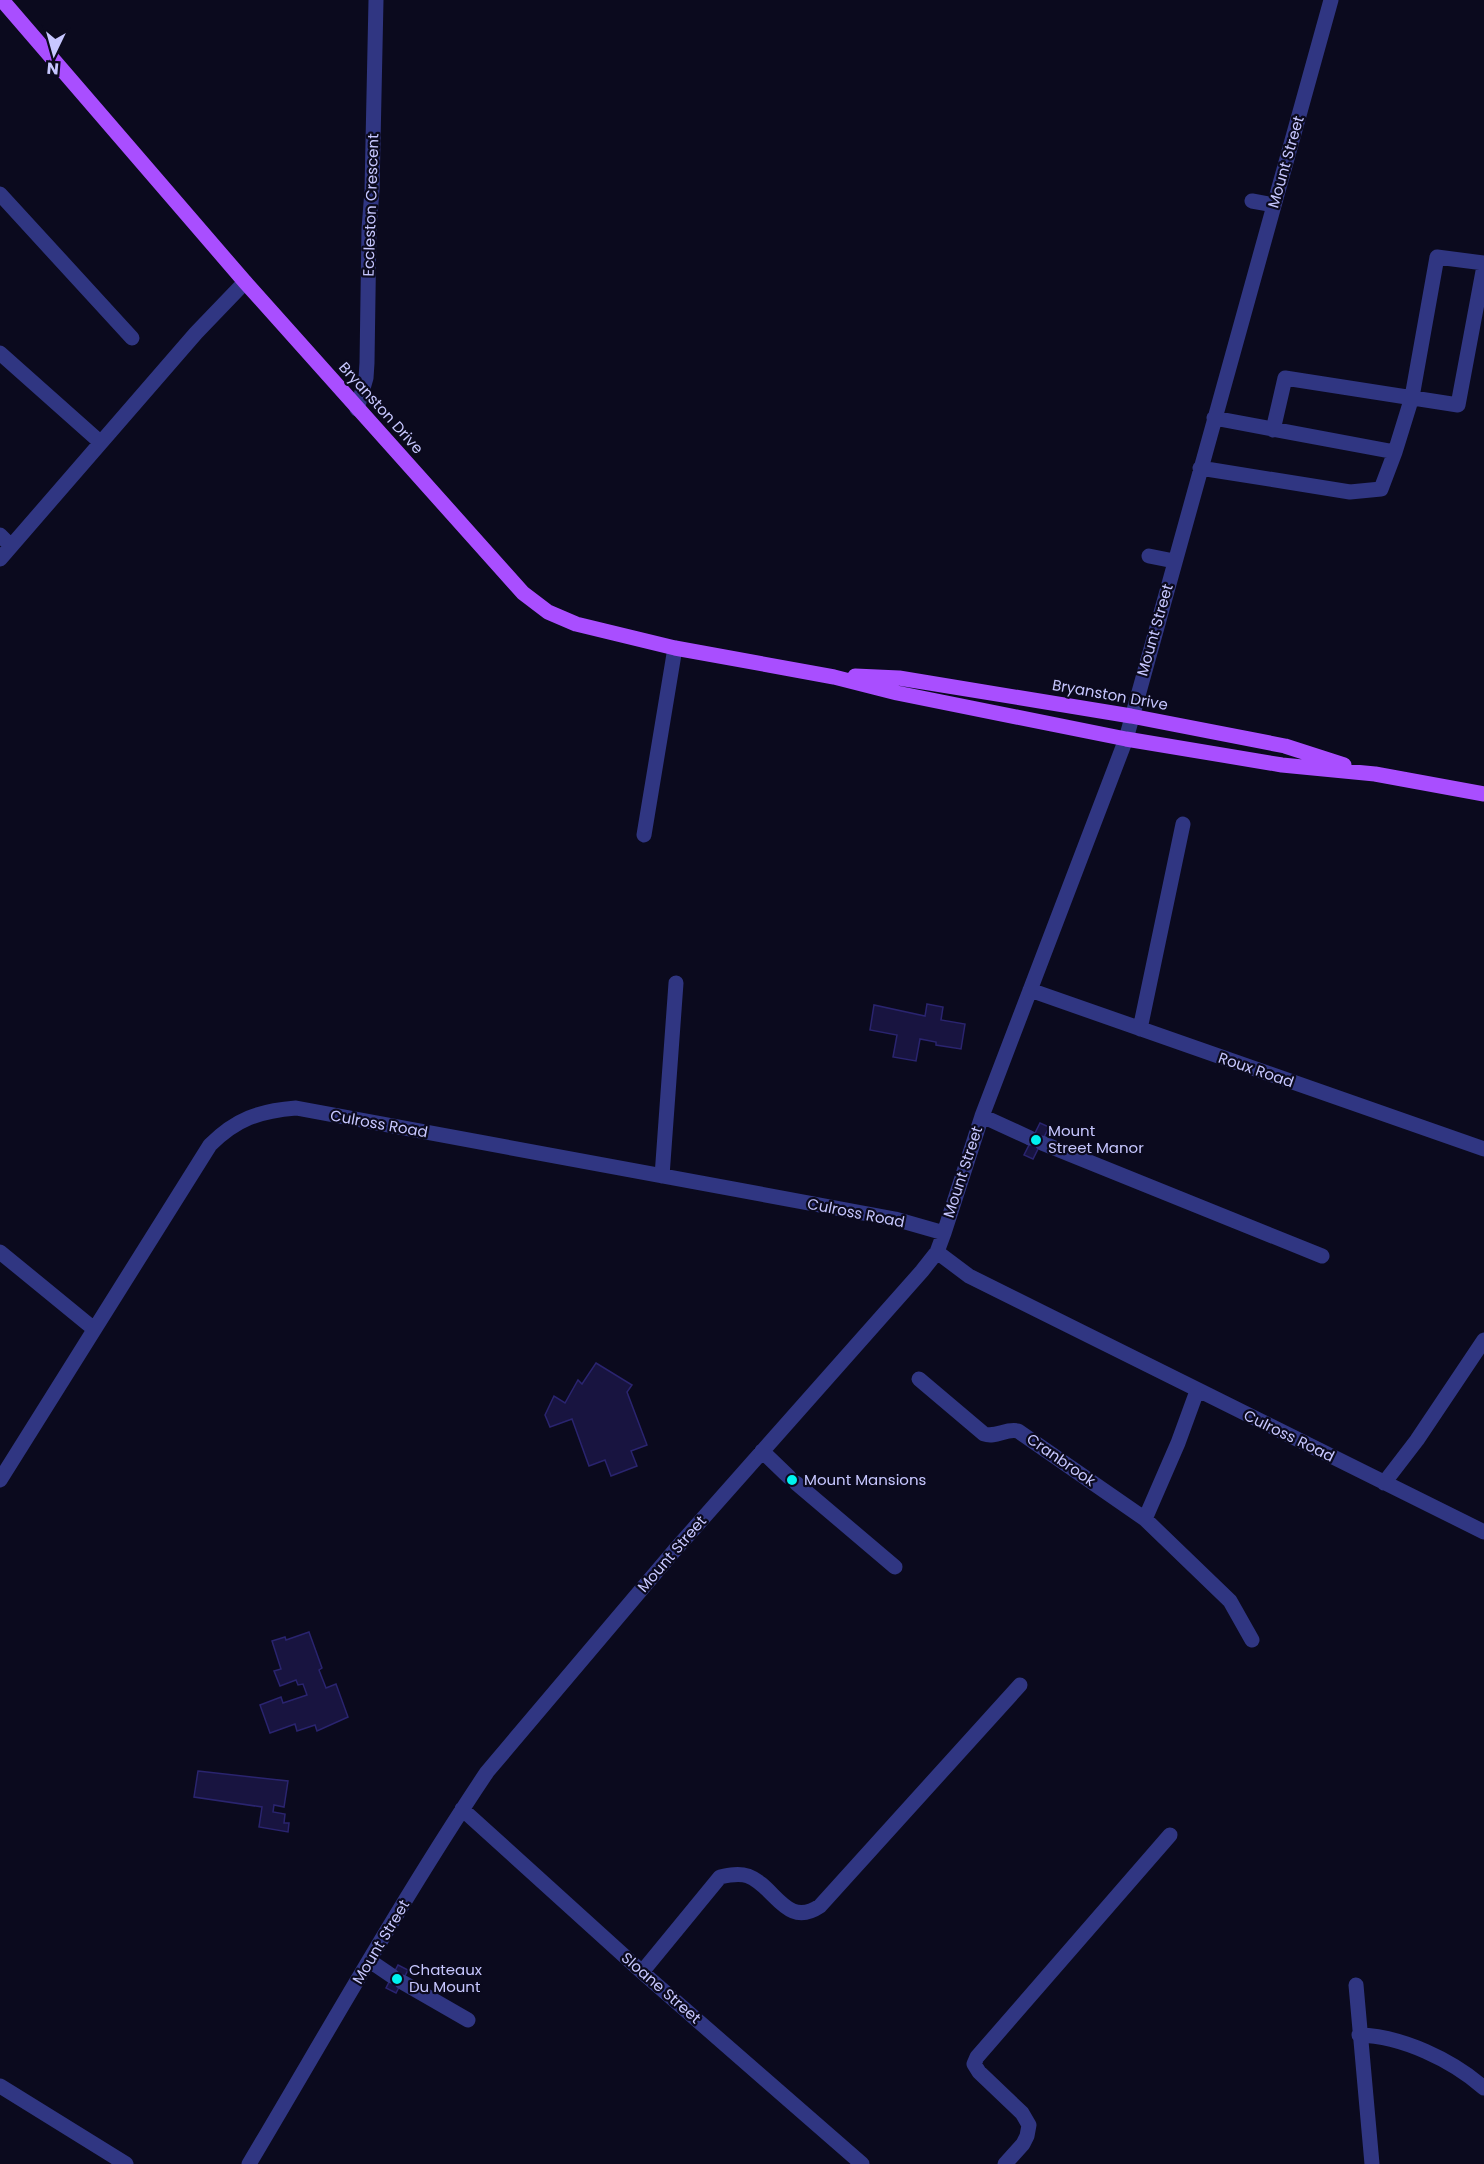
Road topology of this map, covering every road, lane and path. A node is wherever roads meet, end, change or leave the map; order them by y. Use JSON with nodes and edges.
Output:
{"nodes":[{"id":1,"x":2,"y":0,"type":"edge"},
{"id":2,"x":376,"y":0,"type":"edge"},
{"id":3,"x":1331,"y":0,"type":"edge"},
{"id":4,"x":0,"y":194,"type":"edge"},
{"id":5,"x":1252,"y":201,"type":"dead end"},
{"id":6,"x":1274,"y":205,"type":"junction"},
{"id":7,"x":1484,"y":265,"type":"edge"},
{"id":8,"x":245,"y":282,"type":"junction"},
{"id":9,"x":132,"y":338,"type":"dead end"},
{"id":10,"x":0,"y":353,"type":"edge"},
{"id":11,"x":1412,"y":397,"type":"junction"},
{"id":12,"x":357,"y":409,"type":"junction"},
{"id":13,"x":1214,"y":418,"type":"junction"},
{"id":14,"x":1273,"y":430,"type":"junction"},
{"id":15,"x":100,"y":442,"type":"junction"},
{"id":16,"x":1395,"y":452,"type":"junction"},
{"id":17,"x":1200,"y":468,"type":"junction"},
{"id":18,"x":6,"y":541,"type":"edge"},
{"id":19,"x":1149,"y":556,"type":"dead end"},
{"id":20,"x":0,"y":559,"type":"edge"},
{"id":21,"x":1174,"y":561,"type":"junction"},
{"id":22,"x":675,"y":648,"type":"junction"},
{"id":23,"x":834,"y":677,"type":"junction"},
{"id":24,"x":1131,"y":716,"type":"junction"},
{"id":25,"x":1126,"y":739,"type":"junction"},
{"id":26,"x":1375,"y":774,"type":"junction"},
{"id":27,"x":1484,"y":794,"type":"edge"},
{"id":28,"x":1183,"y":824,"type":"dead end"},
{"id":29,"x":644,"y":834,"type":"dead end"},
{"id":30,"x":676,"y":983,"type":"dead end"},
{"id":31,"x":1029,"y":990,"type":"junction"},
{"id":32,"x":1140,"y":1029,"type":"junction"},
{"id":33,"x":982,"y":1116,"type":"junction"},
{"id":34,"x":1484,"y":1149,"type":"edge"},
{"id":35,"x":662,"y":1176,"type":"junction"},
{"id":36,"x":944,"y":1233,"type":"junction"},
{"id":37,"x":0,"y":1252,"type":"edge"},
{"id":38,"x":937,"y":1252,"type":"junction"},
{"id":39,"x":1322,"y":1256,"type":"dead end"},
{"id":40,"x":94,"y":1329,"type":"junction"},
{"id":41,"x":1484,"y":1340,"type":"edge"},
{"id":42,"x":919,"y":1379,"type":"dead end"},
{"id":43,"x":1197,"y":1391,"type":"junction"},
{"id":44,"x":762,"y":1451,"type":"junction"},
{"id":45,"x":0,"y":1480,"type":"edge"},
{"id":46,"x":1384,"y":1483,"type":"junction"},
{"id":47,"x":1145,"y":1519,"type":"junction"},
{"id":48,"x":1484,"y":1532,"type":"edge"},
{"id":49,"x":895,"y":1567,"type":"dead end"},
{"id":50,"x":1252,"y":1640,"type":"dead end"},
{"id":51,"x":1020,"y":1685,"type":"dead end"},
{"id":52,"x":462,"y":1809,"type":"junction"},
{"id":53,"x":1170,"y":1835,"type":"dead end"},
{"id":54,"x":370,"y":1961,"type":"junction"},
{"id":55,"x":642,"y":1971,"type":"junction"},
{"id":56,"x":1356,"y":1984,"type":"dead end"},
{"id":57,"x":468,"y":2020,"type":"dead end"},
{"id":58,"x":1359,"y":2035,"type":"junction"},
{"id":59,"x":0,"y":2086,"type":"edge"},
{"id":60,"x":1484,"y":2088,"type":"edge"},
{"id":61,"x":126,"y":2164,"type":"edge"},
{"id":62,"x":249,"y":2164,"type":"edge"},
{"id":63,"x":862,"y":2164,"type":"edge"},
{"id":64,"x":1005,"y":2164,"type":"edge"},
{"id":65,"x":1372,"y":2164,"type":"edge"}],
"edges":[{"from":1,"to":8,"type":"main road","name":"Bryanston Drive"},
{"from":2,"to":12,"type":"street","name":"Eccleston Crescent"},
{"from":3,"to":6,"type":"street","name":"Mount Street"},
{"from":4,"to":9,"type":"street"},
{"from":5,"to":6,"type":"street"},
{"from":6,"to":13,"type":"street","name":"Mount Street"},
{"from":7,"to":11,"type":"street"},
{"from":7,"to":11,"type":"street"},
{"from":8,"to":12,"type":"main road","name":"Bryanston Drive"},
{"from":8,"to":15,"type":"street"},
{"from":10,"to":15,"type":"street"},
{"from":11,"to":14,"type":"street"},
{"from":11,"to":16,"type":"street"},
{"from":12,"to":22,"type":"main road","name":"Bryanston Drive"},
{"from":13,"to":14,"type":"street"},
{"from":13,"to":17,"type":"street","name":"Mount Street"},
{"from":14,"to":16,"type":"street"},
{"from":15,"to":18,"type":"street"},
{"from":16,"to":17,"type":"street"},
{"from":17,"to":21,"type":"street","name":"Mount Street"},
{"from":18,"to":20,"type":"street"},
{"from":19,"to":21,"type":"street"},
{"from":21,"to":24,"type":"street","name":"Mount Street"},
{"from":22,"to":23,"type":"main road","name":"Bryanston Drive"},
{"from":22,"to":29,"type":"street"},
{"from":23,"to":24,"type":"main road","name":"Bryanston Drive"},
{"from":23,"to":25,"type":"main road","name":"Bryanston Drive"},
{"from":24,"to":25,"type":"street","name":"Mount Street"},
{"from":24,"to":26,"type":"main road","name":"Bryanston Drive"},
{"from":25,"to":26,"type":"main road","name":"Bryanston Drive"},
{"from":25,"to":31,"type":"street","name":"Mount Street"},
{"from":26,"to":27,"type":"main road","name":"Bryanston Drive"},
{"from":28,"to":32,"type":"street"},
{"from":30,"to":35,"type":"street"},
{"from":31,"to":32,"type":"street","name":"Roux Road"},
{"from":31,"to":33,"type":"street","name":"Mount Street"},
{"from":32,"to":34,"type":"street","name":"Roux Road"},
{"from":33,"to":36,"type":"street","name":"Mount Street"},
{"from":33,"to":39,"type":"street"},
{"from":35,"to":36,"type":"street","name":"Culross Road"},
{"from":35,"to":40,"type":"street","name":"Culross Road"},
{"from":36,"to":38,"type":"street","name":"Mount Street"},
{"from":37,"to":40,"type":"street"},
{"from":38,"to":43,"type":"street","name":"Culross Road"},
{"from":38,"to":44,"type":"street","name":"Mount Street"},
{"from":40,"to":45,"type":"street","name":"Culross Road"},
{"from":41,"to":46,"type":"street"},
{"from":42,"to":47,"type":"street","name":"Cranbrook"},
{"from":43,"to":46,"type":"street","name":"Culross Road"},
{"from":43,"to":47,"type":"street"},
{"from":44,"to":49,"type":"street"},
{"from":44,"to":52,"type":"street","name":"Mount Street"},
{"from":46,"to":48,"type":"street","name":"Culross Road"},
{"from":47,"to":50,"type":"street","name":"Cranbrook"},
{"from":51,"to":55,"type":"street"},
{"from":52,"to":54,"type":"street","name":"Mount Street"},
{"from":52,"to":55,"type":"street","name":"Sloane Street"},
{"from":53,"to":64,"type":"street"},
{"from":54,"to":57,"type":"street"},
{"from":54,"to":62,"type":"street","name":"Mount Street"},
{"from":55,"to":63,"type":"street","name":"Sloane Street"},
{"from":56,"to":58,"type":"street"},
{"from":58,"to":60,"type":"street"},
{"from":58,"to":65,"type":"street"},
{"from":59,"to":61,"type":"street"}]}
